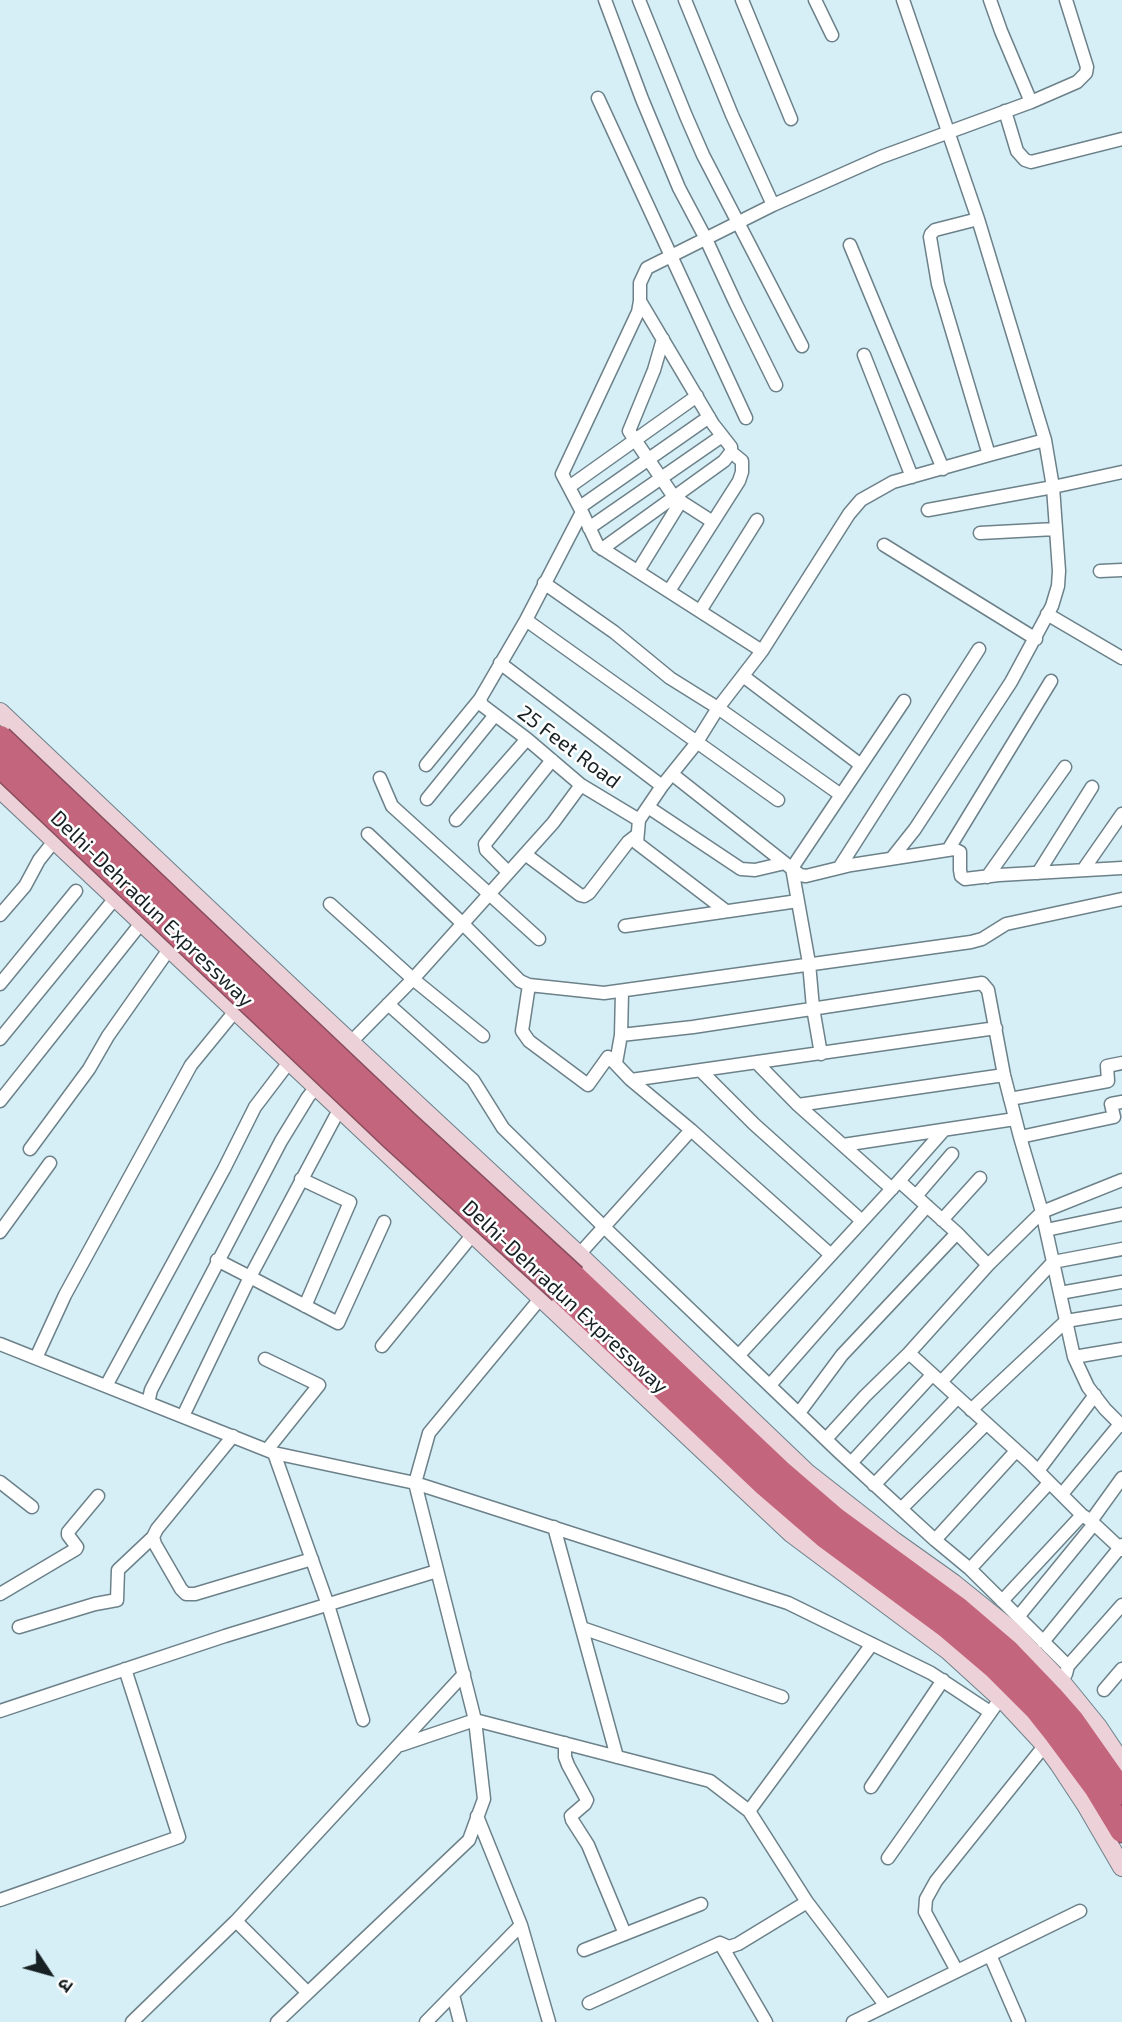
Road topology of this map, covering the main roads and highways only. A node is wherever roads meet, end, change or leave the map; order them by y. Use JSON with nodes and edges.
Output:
{"nodes":[{"id":1,"x":0,"y":738,"type":"edge"},
{"id":2,"x":0,"y":765,"type":"edge"},
{"id":3,"x":1122,"y":1792,"type":"edge"},
{"id":4,"x":1122,"y":1830,"type":"edge"}],
"edges":[{"from":1,"to":3,"type":"highway","name":"Delhi-Dehradun Expressway","bridge":true},
{"from":2,"to":4,"type":"highway","name":"Delhi-Dehradun Expressway","bridge":true}]}
